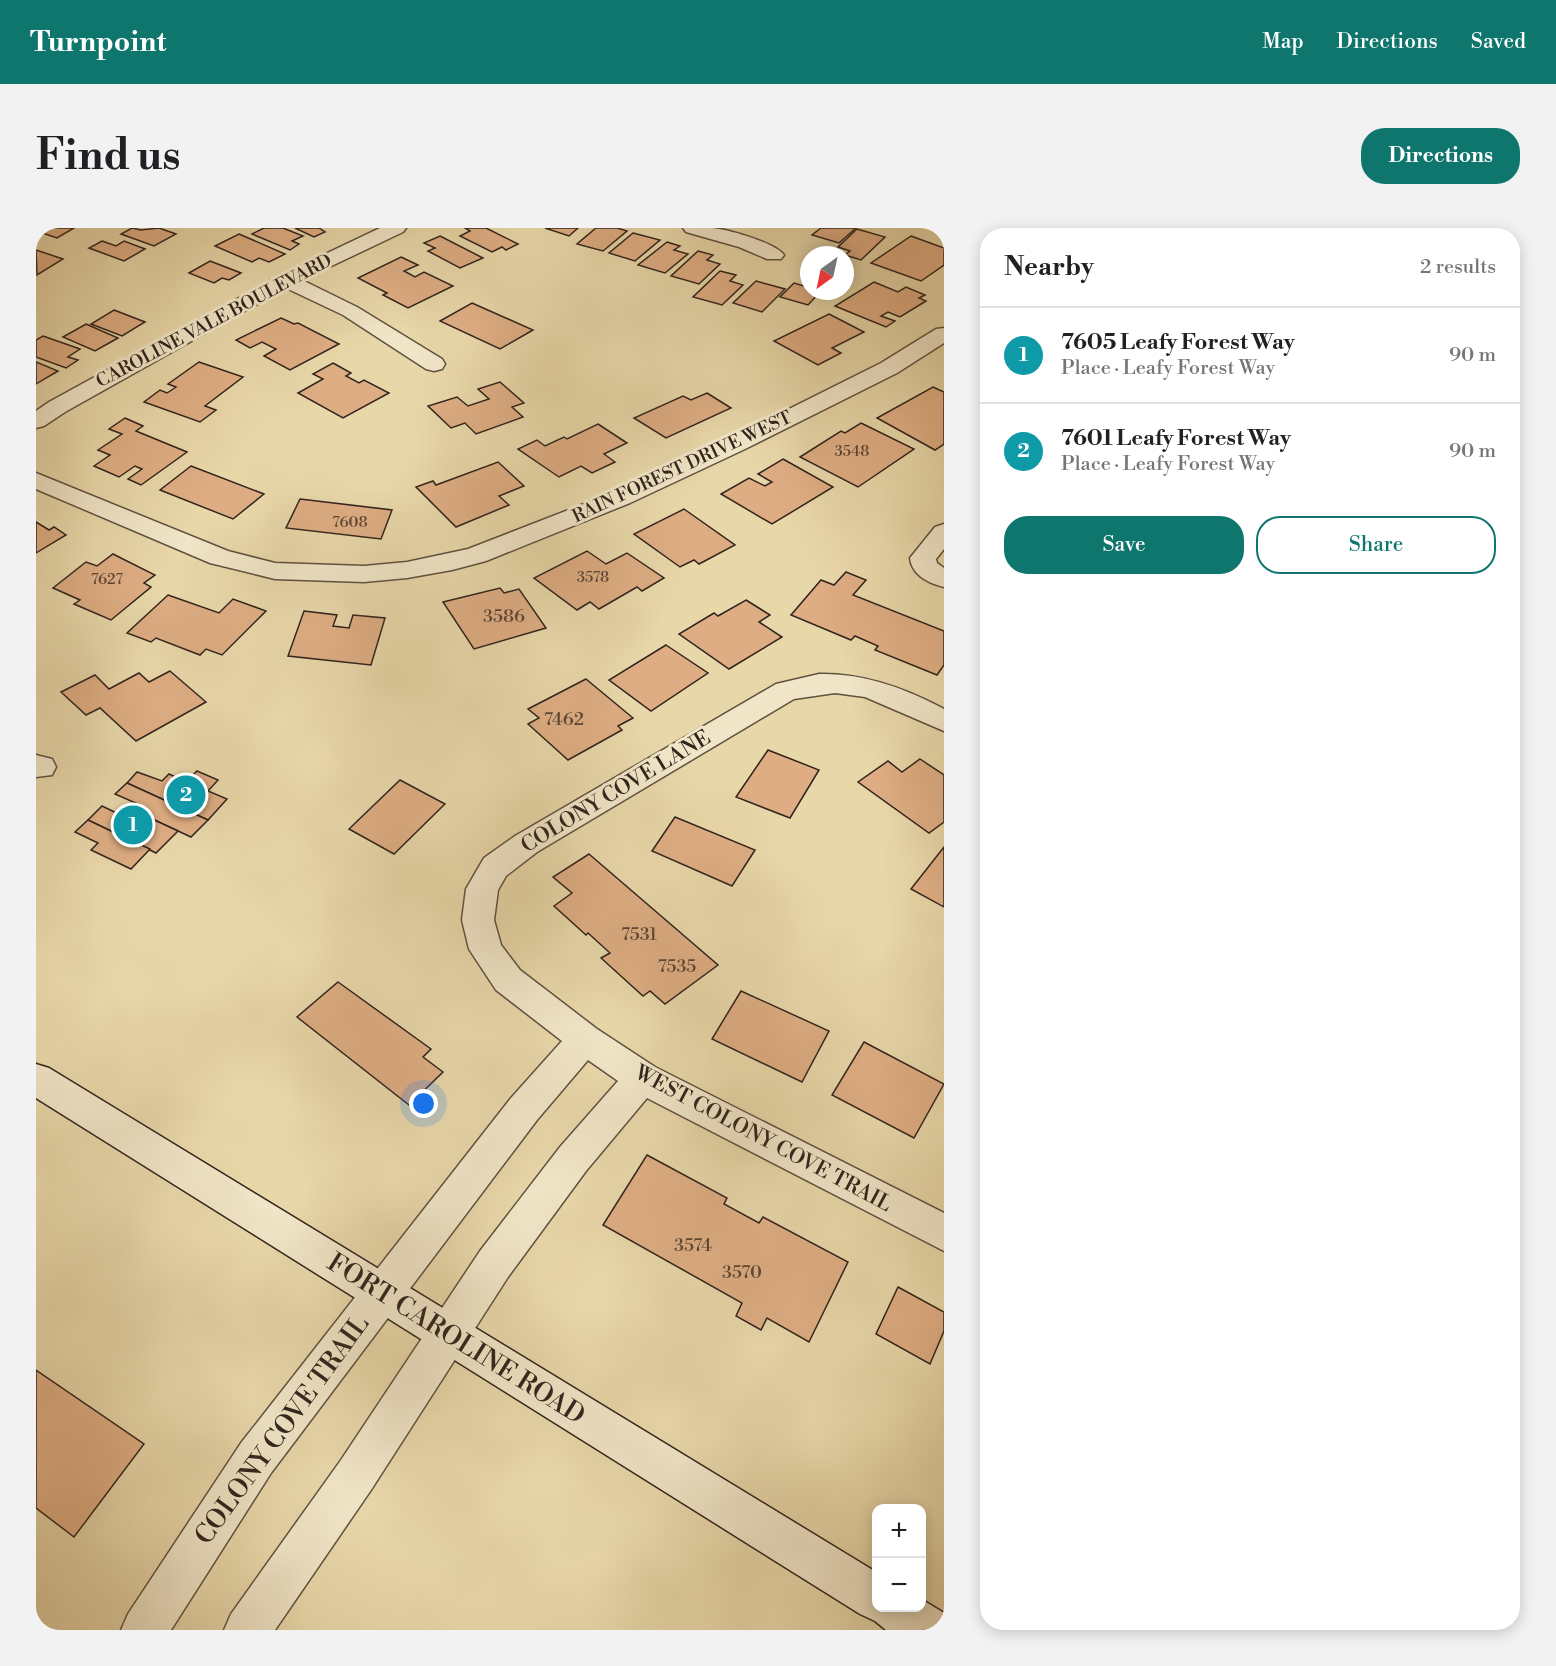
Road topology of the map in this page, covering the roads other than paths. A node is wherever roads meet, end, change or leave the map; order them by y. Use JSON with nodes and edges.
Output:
{"nodes":[{"id":1,"x":396,"y":228,"type":"edge"},
{"id":2,"x":693,"y":228,"type":"edge"},
{"id":3,"x":774,"y":255,"type":"dead end"},
{"id":4,"x":286,"y":280,"type":"junction"},
{"id":5,"x":944,"y":334,"type":"edge"},
{"id":6,"x":434,"y":364,"type":"dead end"},
{"id":7,"x":36,"y":421,"type":"edge"},
{"id":8,"x":36,"y":480,"type":"edge"},
{"id":9,"x":944,"y":532,"type":"edge"},
{"id":10,"x":944,"y":579,"type":"edge"},
{"id":11,"x":944,"y":721,"type":"edge"},
{"id":12,"x":585,"y":1039,"type":"junction"},
{"id":13,"x":642,"y":1078,"type":"junction"},
{"id":14,"x":36,"y":1079,"type":"edge"},
{"id":15,"x":944,"y":1233,"type":"edge"},
{"id":16,"x":382,"y":1293,"type":"junction"},
{"id":17,"x":447,"y":1334,"type":"junction"},
{"id":18,"x":872,"y":1596,"type":"edge"},
{"id":19,"x":899,"y":1612,"type":"edge"},
{"id":20,"x":144,"y":1630,"type":"edge"},
{"id":21,"x":247,"y":1630,"type":"edge"},
{"id":22,"x":929,"y":1630,"type":"edge"}],
"edges":[{"from":1,"to":4,"type":"street","name":"CAROLINE VALE BOULEVARD"},
{"from":2,"to":3,"type":"street"},
{"from":4,"to":6,"type":"street"},
{"from":4,"to":7,"type":"street","name":"CAROLINE VALE BOULEVARD"},
{"from":5,"to":8,"type":"street","name":"RAIN FOREST DRIVE WEST"},
{"from":9,"to":10,"type":"street"},
{"from":11,"to":12,"type":"street","name":"COLONY COVE LANE"},
{"from":12,"to":13,"type":"street","name":"WEST COLONY COVE TRAIL"},
{"from":12,"to":16,"type":"street","name":"COLONY COVE TRAIL"},
{"from":13,"to":15,"type":"street","name":"WEST COLONY COVE TRAIL"},
{"from":13,"to":17,"type":"street"},
{"from":14,"to":16,"type":"street","name":"FORT CAROLINE ROAD"},
{"from":16,"to":17,"type":"street","name":"FORT CAROLINE ROAD"},
{"from":16,"to":20,"type":"street","name":"COLONY COVE TRAIL"},
{"from":17,"to":18,"type":"street","name":"FORT CAROLINE ROAD"},
{"from":17,"to":21,"type":"street"},
{"from":19,"to":22,"type":"street"}]}
